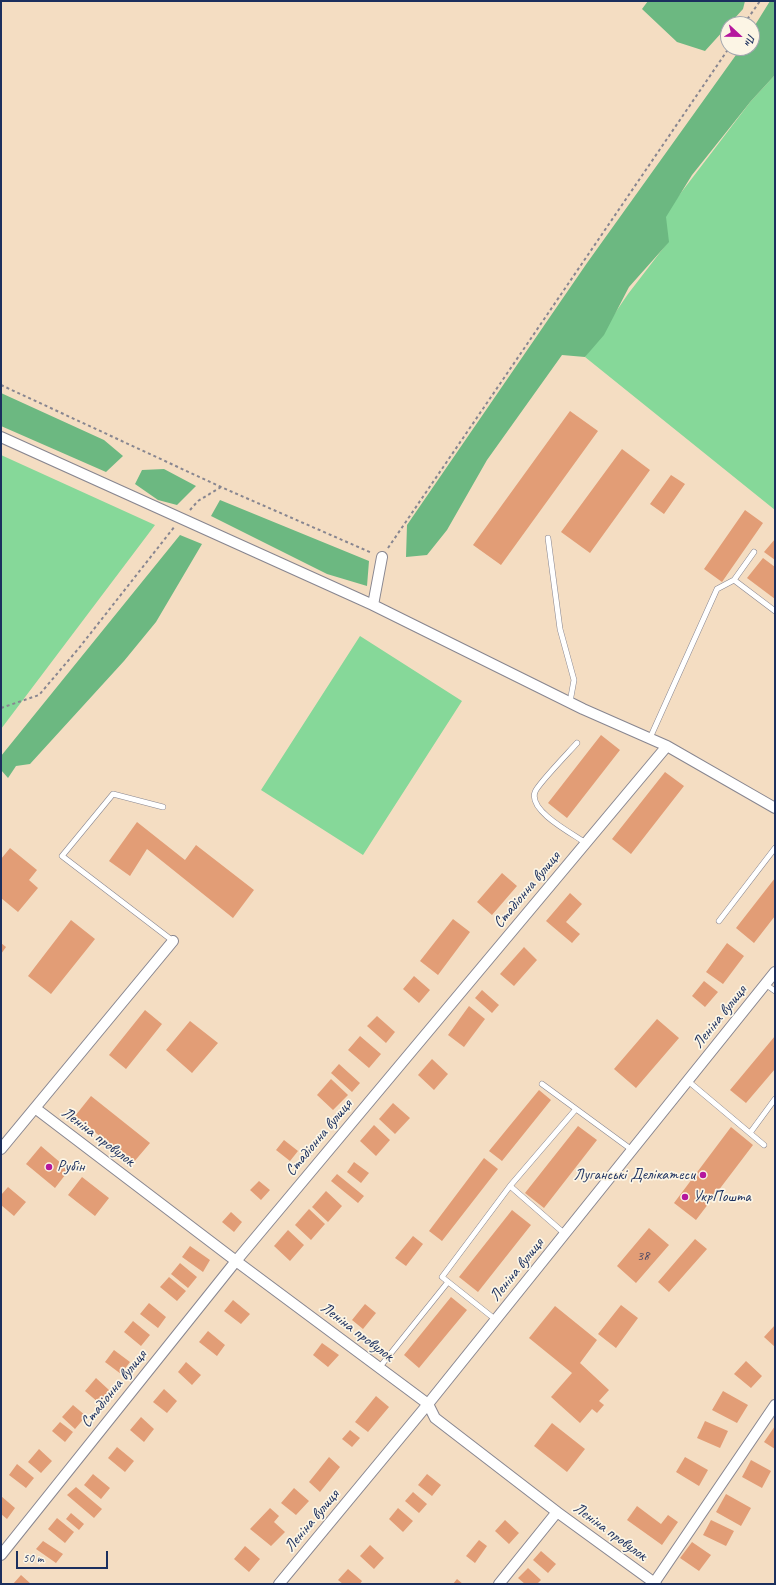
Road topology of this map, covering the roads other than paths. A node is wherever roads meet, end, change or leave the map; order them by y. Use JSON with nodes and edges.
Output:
{"nodes":[{"id":1,"x":1,"y":437,"type":"edge"},
{"id":2,"x":548,"y":538,"type":"dead end"},
{"id":3,"x":754,"y":552,"type":"dead end"},
{"id":4,"x":382,"y":557,"type":"road end"},
{"id":5,"x":734,"y":580,"type":"junction"},
{"id":6,"x":373,"y":605,"type":"junction"},
{"id":7,"x":775,"y":611,"type":"edge"},
{"id":8,"x":570,"y":702,"type":"junction"},
{"id":9,"x":650,"y":738,"type":"junction"},
{"id":10,"x":577,"y":743,"type":"dead end"},
{"id":11,"x":667,"y":746,"type":"junction"},
{"id":12,"x":163,"y":807,"type":"dead end"},
{"id":13,"x":775,"y":808,"type":"edge"},
{"id":14,"x":586,"y":843,"type":"junction"},
{"id":15,"x":775,"y":848,"type":"edge"},
{"id":16,"x":719,"y":921,"type":"dead end"},
{"id":17,"x":173,"y":941,"type":"joint"},
{"id":18,"x":775,"y":972,"type":"edge"},
{"id":19,"x":766,"y":984,"type":"junction"},
{"id":20,"x":775,"y":991,"type":"edge"},
{"id":21,"x":688,"y":1081,"type":"junction"},
{"id":22,"x":542,"y":1084,"type":"dead end"},
{"id":23,"x":775,"y":1099,"type":"edge"},
{"id":24,"x":35,"y":1108,"type":"junction"},
{"id":25,"x":576,"y":1109,"type":"junction"},
{"id":26,"x":750,"y":1132,"type":"junction"},
{"id":27,"x":764,"y":1145,"type":"dead end"},
{"id":28,"x":1,"y":1149,"type":"edge"},
{"id":29,"x":632,"y":1150,"type":"junction"},
{"id":30,"x":510,"y":1186,"type":"junction"},
{"id":31,"x":564,"y":1234,"type":"junction"},
{"id":32,"x":236,"y":1261,"type":"junction"},
{"id":33,"x":448,"y":1282,"type":"junction"},
{"id":34,"x":496,"y":1320,"type":"junction"},
{"id":35,"x":379,"y":1368,"type":"junction"},
{"id":36,"x":428,"y":1404,"type":"junction"},
{"id":37,"x":775,"y":1405,"type":"edge"},
{"id":38,"x":557,"y":1512,"type":"junction"},
{"id":39,"x":1,"y":1555,"type":"edge"},
{"id":40,"x":655,"y":1583,"type":"edge"},
{"id":41,"x":279,"y":1584,"type":"edge"},
{"id":42,"x":499,"y":1584,"type":"edge"}],
"edges":[{"from":1,"to":6,"type":"street"},
{"from":2,"to":8,"type":"lane"},
{"from":3,"to":5,"type":"lane"},
{"from":4,"to":6,"type":"street"},
{"from":5,"to":7,"type":"lane"},
{"from":5,"to":9,"type":"lane"},
{"from":6,"to":8,"type":"street"},
{"from":8,"to":9,"type":"street"},
{"from":9,"to":11,"type":"street"},
{"from":10,"to":14,"type":"lane"},
{"from":11,"to":13,"type":"street"},
{"from":11,"to":14,"type":"street","name":"Стадіонна вулиця"},
{"from":12,"to":17,"type":"lane"},
{"from":14,"to":32,"type":"street","name":"Стадіонна вулиця"},
{"from":15,"to":16,"type":"lane"},
{"from":17,"to":24,"type":"street"},
{"from":18,"to":19,"type":"street","name":"Леніна вулиця"},
{"from":19,"to":20,"type":"lane"},
{"from":19,"to":21,"type":"street","name":"Леніна вулиця"},
{"from":21,"to":26,"type":"lane"},
{"from":21,"to":29,"type":"street","name":"Леніна вулиця"},
{"from":22,"to":25,"type":"lane"},
{"from":23,"to":26,"type":"lane"},
{"from":24,"to":28,"type":"street"},
{"from":24,"to":32,"type":"street","name":"Леніна провулок"},
{"from":25,"to":29,"type":"lane"},
{"from":25,"to":30,"type":"lane"},
{"from":26,"to":27,"type":"lane"},
{"from":29,"to":31,"type":"street","name":"Леніна вулиця"},
{"from":30,"to":31,"type":"lane"},
{"from":30,"to":33,"type":"lane"},
{"from":31,"to":34,"type":"street","name":"Леніна вулиця"},
{"from":32,"to":35,"type":"street","name":"Леніна провулок"},
{"from":32,"to":39,"type":"street","name":"Стадіонна вулиця"},
{"from":33,"to":34,"type":"lane"},
{"from":33,"to":35,"type":"lane"},
{"from":34,"to":36,"type":"street","name":"Леніна вулиця"},
{"from":35,"to":36,"type":"street","name":"Леніна провулок"},
{"from":36,"to":38,"type":"street","name":"Леніна провулок"},
{"from":36,"to":41,"type":"street","name":"Леніна вулиця"},
{"from":37,"to":40,"type":"street"},
{"from":38,"to":40,"type":"street","name":"Леніна провулок"},
{"from":38,"to":42,"type":"street"}]}
